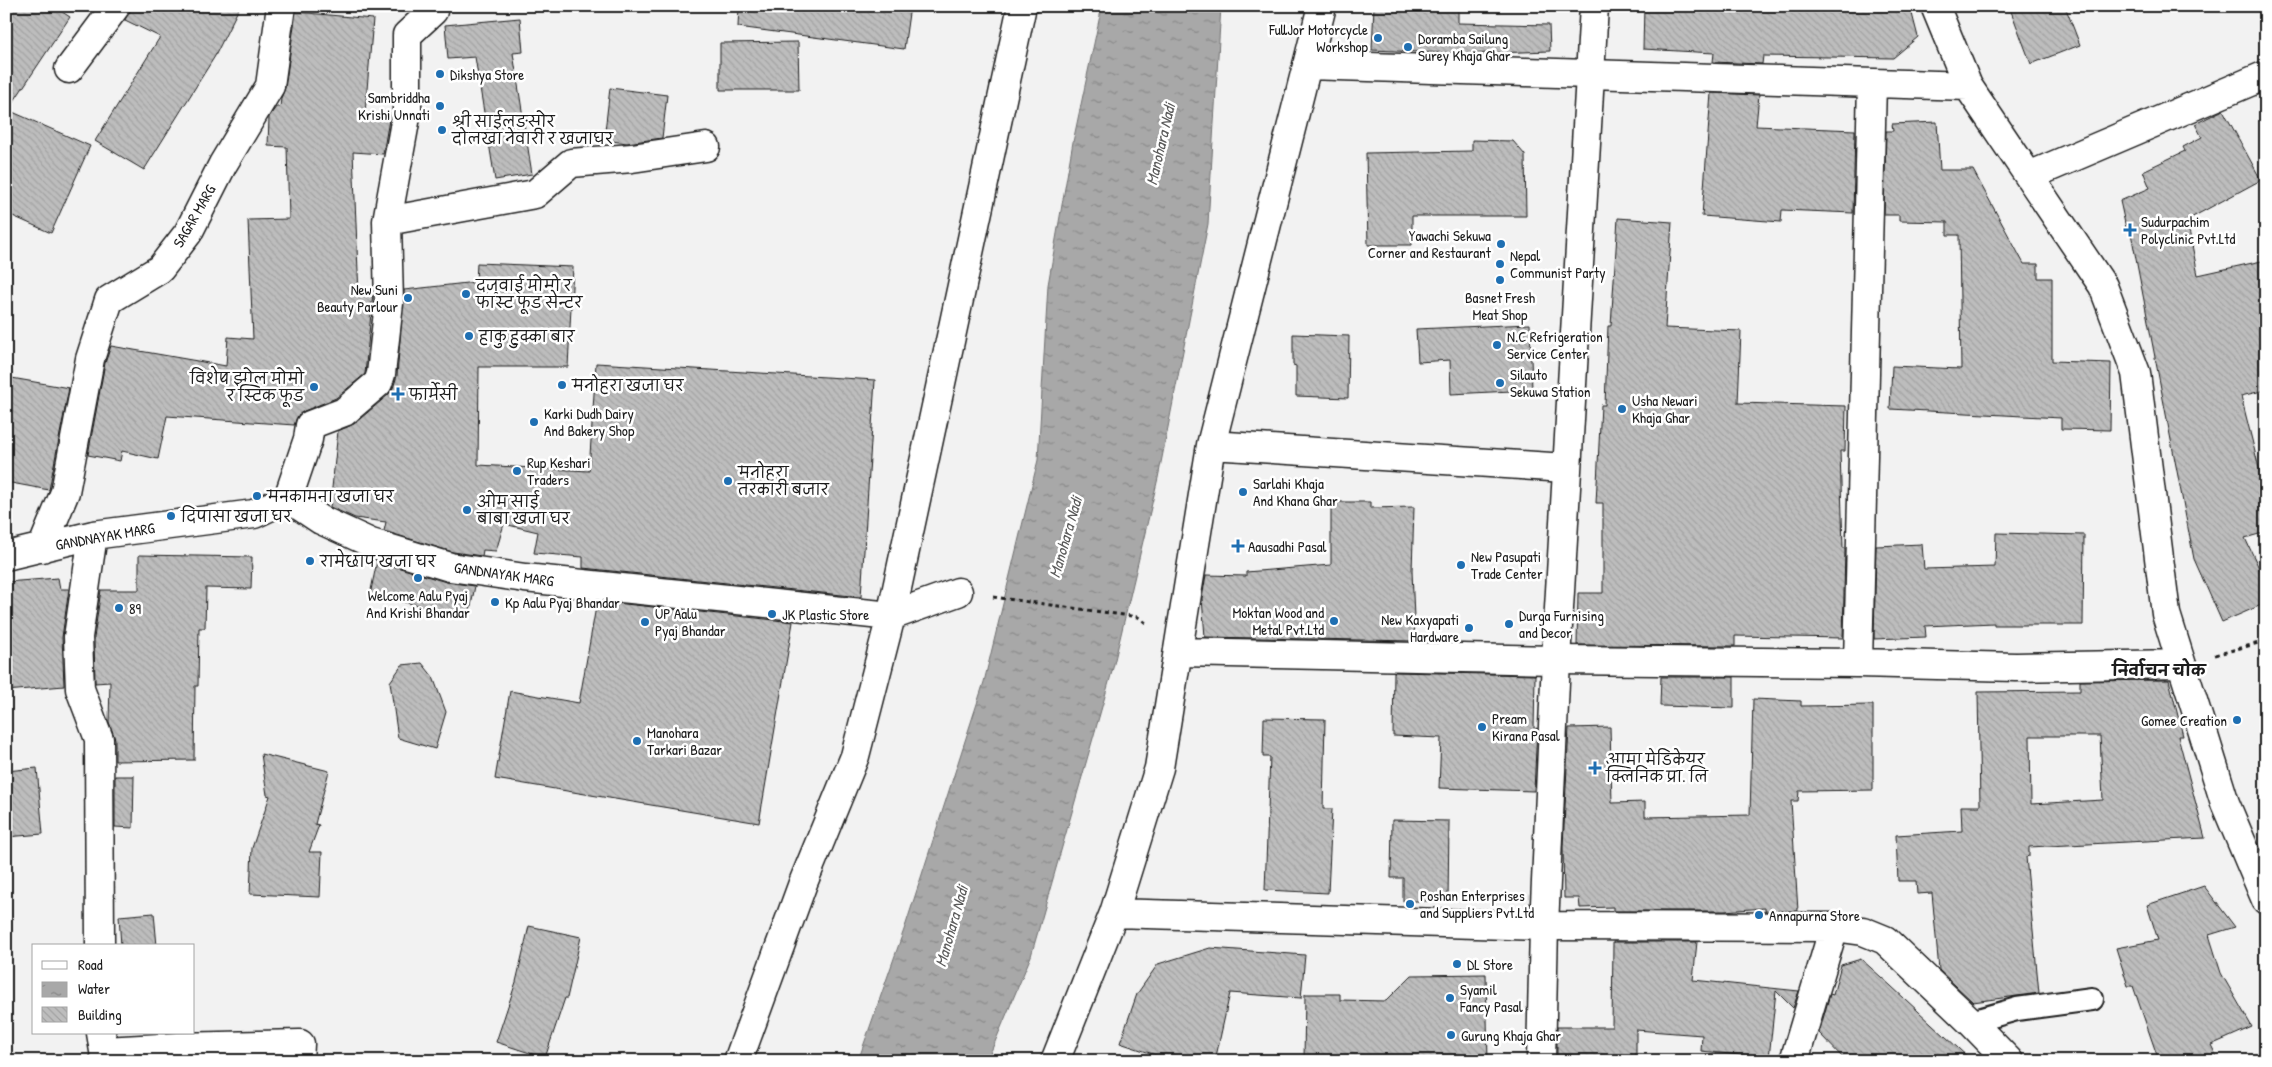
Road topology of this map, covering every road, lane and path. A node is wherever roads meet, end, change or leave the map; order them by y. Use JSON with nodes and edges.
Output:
{"nodes":[{"id":1,"x":116,"y":6,"type":"edge"},
{"id":2,"x":281,"y":6,"type":"edge"},
{"id":3,"x":433,"y":6,"type":"edge"},
{"id":4,"x":1022,"y":6,"type":"edge"},
{"id":5,"x":1322,"y":6,"type":"edge"},
{"id":6,"x":1594,"y":6,"type":"edge"},
{"id":7,"x":1934,"y":6,"type":"edge"},
{"id":8,"x":1307,"y":65,"type":"junction"},
{"id":9,"x":69,"y":69,"type":"dead end"},
{"id":10,"x":2266,"y":75,"type":"edge"},
{"id":11,"x":1591,"y":76,"type":"junction"},
{"id":12,"x":1872,"y":83,"type":"junction"},
{"id":13,"x":1968,"y":86,"type":"junction"},
{"id":14,"x":706,"y":147,"type":"dead end"},
{"id":15,"x":2029,"y":176,"type":"junction"},
{"id":16,"x":388,"y":220,"type":"junction"},
{"id":17,"x":1212,"y":446,"type":"junction"},
{"id":18,"x":1566,"y":468,"type":"junction"},
{"id":19,"x":288,"y":498,"type":"junction"},
{"id":20,"x":93,"y":535,"type":"junction"},
{"id":21,"x":42,"y":548,"type":"junction"},
{"id":22,"x":6,"y":556,"type":"edge"},
{"id":23,"x":958,"y":592,"type":"joint"},
{"id":24,"x":891,"y":616,"type":"junction"},
{"id":25,"x":1138,"y":616,"type":"dead end"},
{"id":26,"x":2266,"y":641,"type":"edge"},
{"id":27,"x":1179,"y":652,"type":"junction"},
{"id":28,"x":1556,"y":660,"type":"junction"},
{"id":29,"x":1858,"y":662,"type":"junction"},
{"id":30,"x":2181,"y":664,"type":"junction"},
{"id":31,"x":2266,"y":900,"type":"edge"},
{"id":32,"x":1114,"y":913,"type":"junction"},
{"id":33,"x":1544,"y":926,"type":"junction"},
{"id":34,"x":1834,"y":927,"type":"junction"},
{"id":35,"x":100,"y":944,"type":"edge"},
{"id":36,"x":2092,"y":999,"type":"dead end"},
{"id":37,"x":1972,"y":1022,"type":"junction"},
{"id":38,"x":100,"y":1034,"type":"edge"},
{"id":39,"x":299,"y":1061,"type":"edge"},
{"id":40,"x":738,"y":1061,"type":"edge"},
{"id":41,"x":1055,"y":1061,"type":"edge"},
{"id":42,"x":1541,"y":1061,"type":"edge"},
{"id":43,"x":1794,"y":1061,"type":"edge"},
{"id":44,"x":2009,"y":1061,"type":"edge"}],
"edges":[{"from":1,"to":9,"type":"street"},
{"from":2,"to":21,"type":"street","name":"SAGAR MARG"},
{"from":3,"to":16,"type":"street"},
{"from":4,"to":24,"type":"street"},
{"from":5,"to":8,"type":"street"},
{"from":6,"to":11,"type":"street"},
{"from":7,"to":13,"type":"street"},
{"from":8,"to":11,"type":"street"},
{"from":8,"to":17,"type":"street"},
{"from":10,"to":15,"type":"street"},
{"from":11,"to":12,"type":"street"},
{"from":11,"to":18,"type":"street"},
{"from":12,"to":13,"type":"street"},
{"from":12,"to":29,"type":"street"},
{"from":13,"to":15,"type":"street"},
{"from":14,"to":16,"type":"street"},
{"from":15,"to":30,"type":"street"},
{"from":16,"to":19,"type":"street"},
{"from":17,"to":18,"type":"street"},
{"from":17,"to":27,"type":"street"},
{"from":18,"to":28,"type":"street"},
{"from":19,"to":20,"type":"street","name":"GANDNAYAK MARG"},
{"from":19,"to":24,"type":"street","name":"GANDNAYAK MARG"},
{"from":20,"to":21,"type":"street","name":"GANDNAYAK MARG"},
{"from":20,"to":35,"type":"street"},
{"from":21,"to":22,"type":"street","name":"GANDNAYAK MARG"},
{"from":23,"to":24,"type":"street","name":"GANDNAYAK MARG"},
{"from":23,"to":25,"type":"path"},
{"from":24,"to":40,"type":"street"},
{"from":26,"to":30,"type":"path"},
{"from":27,"to":28,"type":"street"},
{"from":27,"to":32,"type":"street"},
{"from":28,"to":29,"type":"street"},
{"from":28,"to":33,"type":"street"},
{"from":29,"to":30,"type":"street"},
{"from":30,"to":31,"type":"street"},
{"from":32,"to":33,"type":"street"},
{"from":32,"to":41,"type":"street"},
{"from":33,"to":34,"type":"street"},
{"from":33,"to":42,"type":"street"},
{"from":34,"to":37,"type":"street"},
{"from":34,"to":43,"type":"street"},
{"from":36,"to":37,"type":"lane"},
{"from":37,"to":44,"type":"street"},
{"from":38,"to":39,"type":"street"}]}
